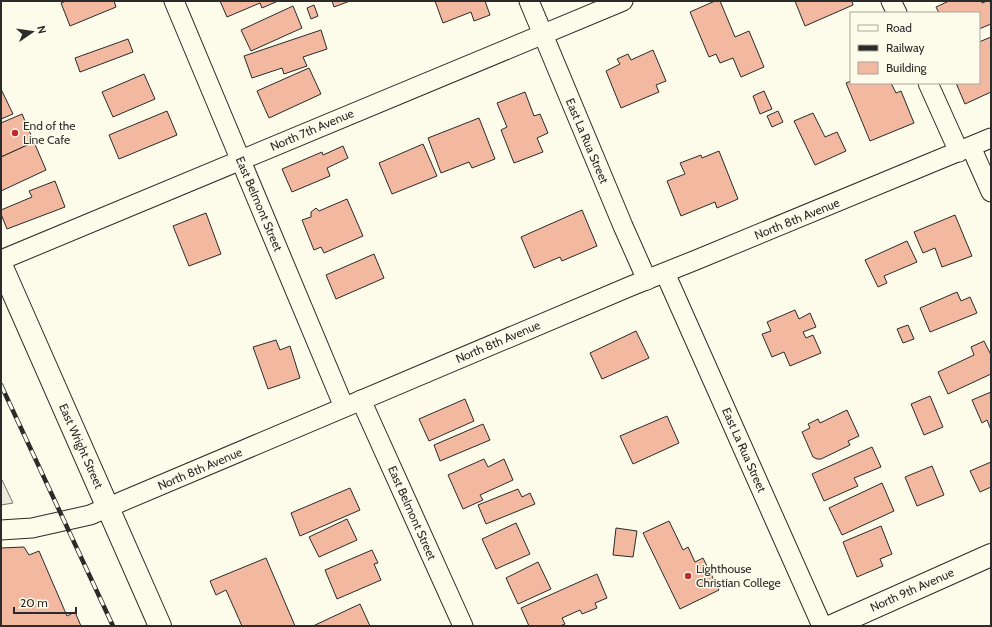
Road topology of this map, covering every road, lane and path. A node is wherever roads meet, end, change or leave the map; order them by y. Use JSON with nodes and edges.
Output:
{"nodes":[{"id":1,"x":174,"y":1,"type":"edge"},
{"id":2,"x":529,"y":1,"type":"edge"},
{"id":3,"x":623,"y":1,"type":"edge"},
{"id":4,"x":891,"y":1,"type":"edge"},
{"id":5,"x":896,"y":12,"type":"edge"},
{"id":6,"x":543,"y":34,"type":"junction"},
{"id":7,"x":929,"y":84,"type":"edge"},
{"id":8,"x":991,"y":138,"type":"edge"},
{"id":9,"x":965,"y":149,"type":"junction"},
{"id":10,"x":241,"y":160,"type":"junction"},
{"id":11,"x":991,"y":192,"type":"edge"},
{"id":12,"x":1,"y":260,"type":"edge"},
{"id":13,"x":1,"y":265,"type":"edge"},
{"id":14,"x":665,"y":273,"type":"junction"},
{"id":15,"x":647,"y":280,"type":"junction"},
{"id":16,"x":353,"y":404,"type":"junction"},
{"id":17,"x":108,"y":507,"type":"junction"},
{"id":18,"x":1,"y":530,"type":"edge"},
{"id":19,"x":991,"y":555,"type":"edge"},
{"id":20,"x":160,"y":626,"type":"edge"},
{"id":21,"x":463,"y":626,"type":"edge"},
{"id":22,"x":822,"y":626,"type":"edge"},
{"id":23,"x":832,"y":626,"type":"edge"}],
"edges":[{"from":1,"to":10,"type":"street","name":"East Belmont Street"},
{"from":2,"to":6,"type":"street","name":"East La Rua Street"},
{"from":3,"to":6,"type":"street","name":"North 7th Avenue"},
{"from":4,"to":5,"type":"street"},
{"from":6,"to":10,"type":"street","name":"North 7th Avenue"},
{"from":6,"to":15,"type":"street","name":"East La Rua Street"},
{"from":7,"to":9,"type":"street"},
{"from":8,"to":9,"type":"street","name":"North 8th Avenue"},
{"from":9,"to":11,"type":"street"},
{"from":9,"to":14,"type":"street","name":"North 8th Avenue"},
{"from":10,"to":12,"type":"street","name":"North 7th Avenue"},
{"from":10,"to":16,"type":"street","name":"East Belmont Street"},
{"from":13,"to":17,"type":"street","name":"East Wright Street"},
{"from":14,"to":15,"type":"street","name":"North 8th Avenue"},
{"from":14,"to":22,"type":"street","name":"East La Rua Street"},
{"from":15,"to":16,"type":"street","name":"North 8th Avenue"},
{"from":16,"to":17,"type":"street","name":"North 8th Avenue"},
{"from":16,"to":21,"type":"street","name":"East Belmont Street"},
{"from":17,"to":18,"type":"street","name":"North 8th Avenue"},
{"from":17,"to":20,"type":"street","name":"East Wright Street"},
{"from":19,"to":23,"type":"street","name":"North 9th Avenue"}]}
